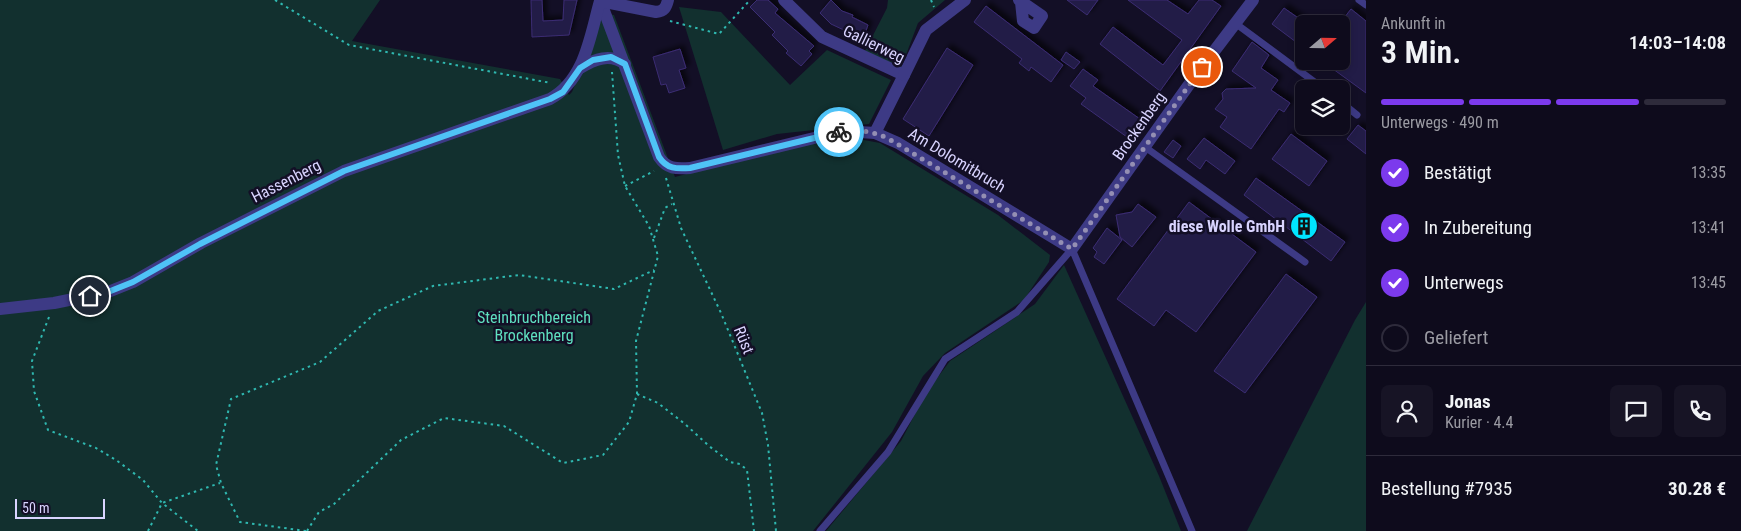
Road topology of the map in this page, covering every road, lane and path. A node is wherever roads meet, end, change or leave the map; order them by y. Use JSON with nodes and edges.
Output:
{"nodes":[{"id":1,"x":275,"y":0,"type":"edge"},
{"id":2,"x":750,"y":0,"type":"edge"},
{"id":3,"x":784,"y":0,"type":"edge"},
{"id":4,"x":965,"y":0,"type":"edge"},
{"id":5,"x":1253,"y":0,"type":"edge"},
{"id":6,"x":1359,"y":0,"type":"edge"},
{"id":7,"x":600,"y":1,"type":"edge"},
{"id":8,"x":1366,"y":5,"type":"edge"},
{"id":9,"x":665,"y":6,"type":"edge"},
{"id":10,"x":1235,"y":23,"type":"junction"},
{"id":11,"x":611,"y":57,"type":"junction"},
{"id":12,"x":625,"y":64,"type":"junction"},
{"id":13,"x":580,"y":68,"type":"junction"},
{"id":14,"x":904,"y":75,"type":"junction"},
{"id":15,"x":1312,"y":80,"type":"edge"},
{"id":16,"x":568,"y":85,"type":"junction"},
{"id":17,"x":1350,"y":109,"type":"edge"},
{"id":18,"x":1357,"y":115,"type":"dead end"},
{"id":19,"x":875,"y":133,"type":"junction"},
{"id":20,"x":1145,"y":147,"type":"junction"},
{"id":21,"x":664,"y":165,"type":"junction"},
{"id":22,"x":625,"y":186,"type":"junction"},
{"id":23,"x":672,"y":203,"type":"junction"},
{"id":24,"x":654,"y":238,"type":"junction"},
{"id":25,"x":1072,"y":249,"type":"junction"},
{"id":26,"x":1305,"y":262,"type":"dead end"},
{"id":27,"x":654,"y":270,"type":"junction"},
{"id":28,"x":54,"y":303,"type":"junction"},
{"id":29,"x":0,"y":309,"type":"edge"},
{"id":30,"x":637,"y":394,"type":"junction"},
{"id":31,"x":221,"y":483,"type":"junction"},
{"id":32,"x":162,"y":503,"type":"junction"},
{"id":33,"x":148,"y":531,"type":"edge"},
{"id":34,"x":198,"y":531,"type":"edge"},
{"id":35,"x":306,"y":531,"type":"edge"},
{"id":36,"x":754,"y":531,"type":"edge"},
{"id":37,"x":776,"y":531,"type":"edge"},
{"id":38,"x":820,"y":531,"type":"edge"},
{"id":39,"x":1192,"y":531,"type":"edge"}],
"edges":[{"from":1,"to":16,"type":"path"},
{"from":2,"to":9,"type":"path"},
{"from":3,"to":14,"type":"street","name":"Gallierweg"},
{"from":4,"to":14,"type":"street"},
{"from":5,"to":10,"type":"street","name":"Brockenberg"},
{"from":6,"to":8,"type":"lane"},
{"from":7,"to":9,"type":"street"},
{"from":7,"to":12,"type":"street"},
{"from":7,"to":13,"type":"street"},
{"from":10,"to":15,"type":"lane"},
{"from":10,"to":20,"type":"street","name":"Brockenberg"},
{"from":11,"to":12,"type":"street"},
{"from":11,"to":13,"type":"street"},
{"from":11,"to":22,"type":"path"},
{"from":12,"to":21,"type":"street"},
{"from":13,"to":16,"type":"street","name":"Hassenberg"},
{"from":14,"to":19,"type":"street","name":"Gallierweg"},
{"from":16,"to":28,"type":"street","name":"Hassenberg"},
{"from":17,"to":18,"type":"lane"},
{"from":19,"to":21,"type":"street","name":"Am Dolomitbruch"},
{"from":19,"to":25,"type":"street","name":"Am Dolomitbruch"},
{"from":20,"to":25,"type":"street","name":"Brockenberg"},
{"from":20,"to":26,"type":"lane"},
{"from":21,"to":22,"type":"path"},
{"from":21,"to":23,"type":"path","name":"Rüst"},
{"from":22,"to":24,"type":"path"},
{"from":23,"to":24,"type":"path"},
{"from":23,"to":37,"type":"path","name":"Rüst"},
{"from":24,"to":27,"type":"path"},
{"from":25,"to":38,"type":"lane"},
{"from":25,"to":39,"type":"lane"},
{"from":27,"to":30,"type":"path"},
{"from":27,"to":31,"type":"path"},
{"from":28,"to":29,"type":"street","name":"Hassenberg"},
{"from":28,"to":32,"type":"path"},
{"from":30,"to":35,"type":"path"},
{"from":30,"to":36,"type":"path"},
{"from":31,"to":32,"type":"path"},
{"from":31,"to":35,"type":"path"},
{"from":32,"to":33,"type":"path"},
{"from":32,"to":34,"type":"path"}]}
